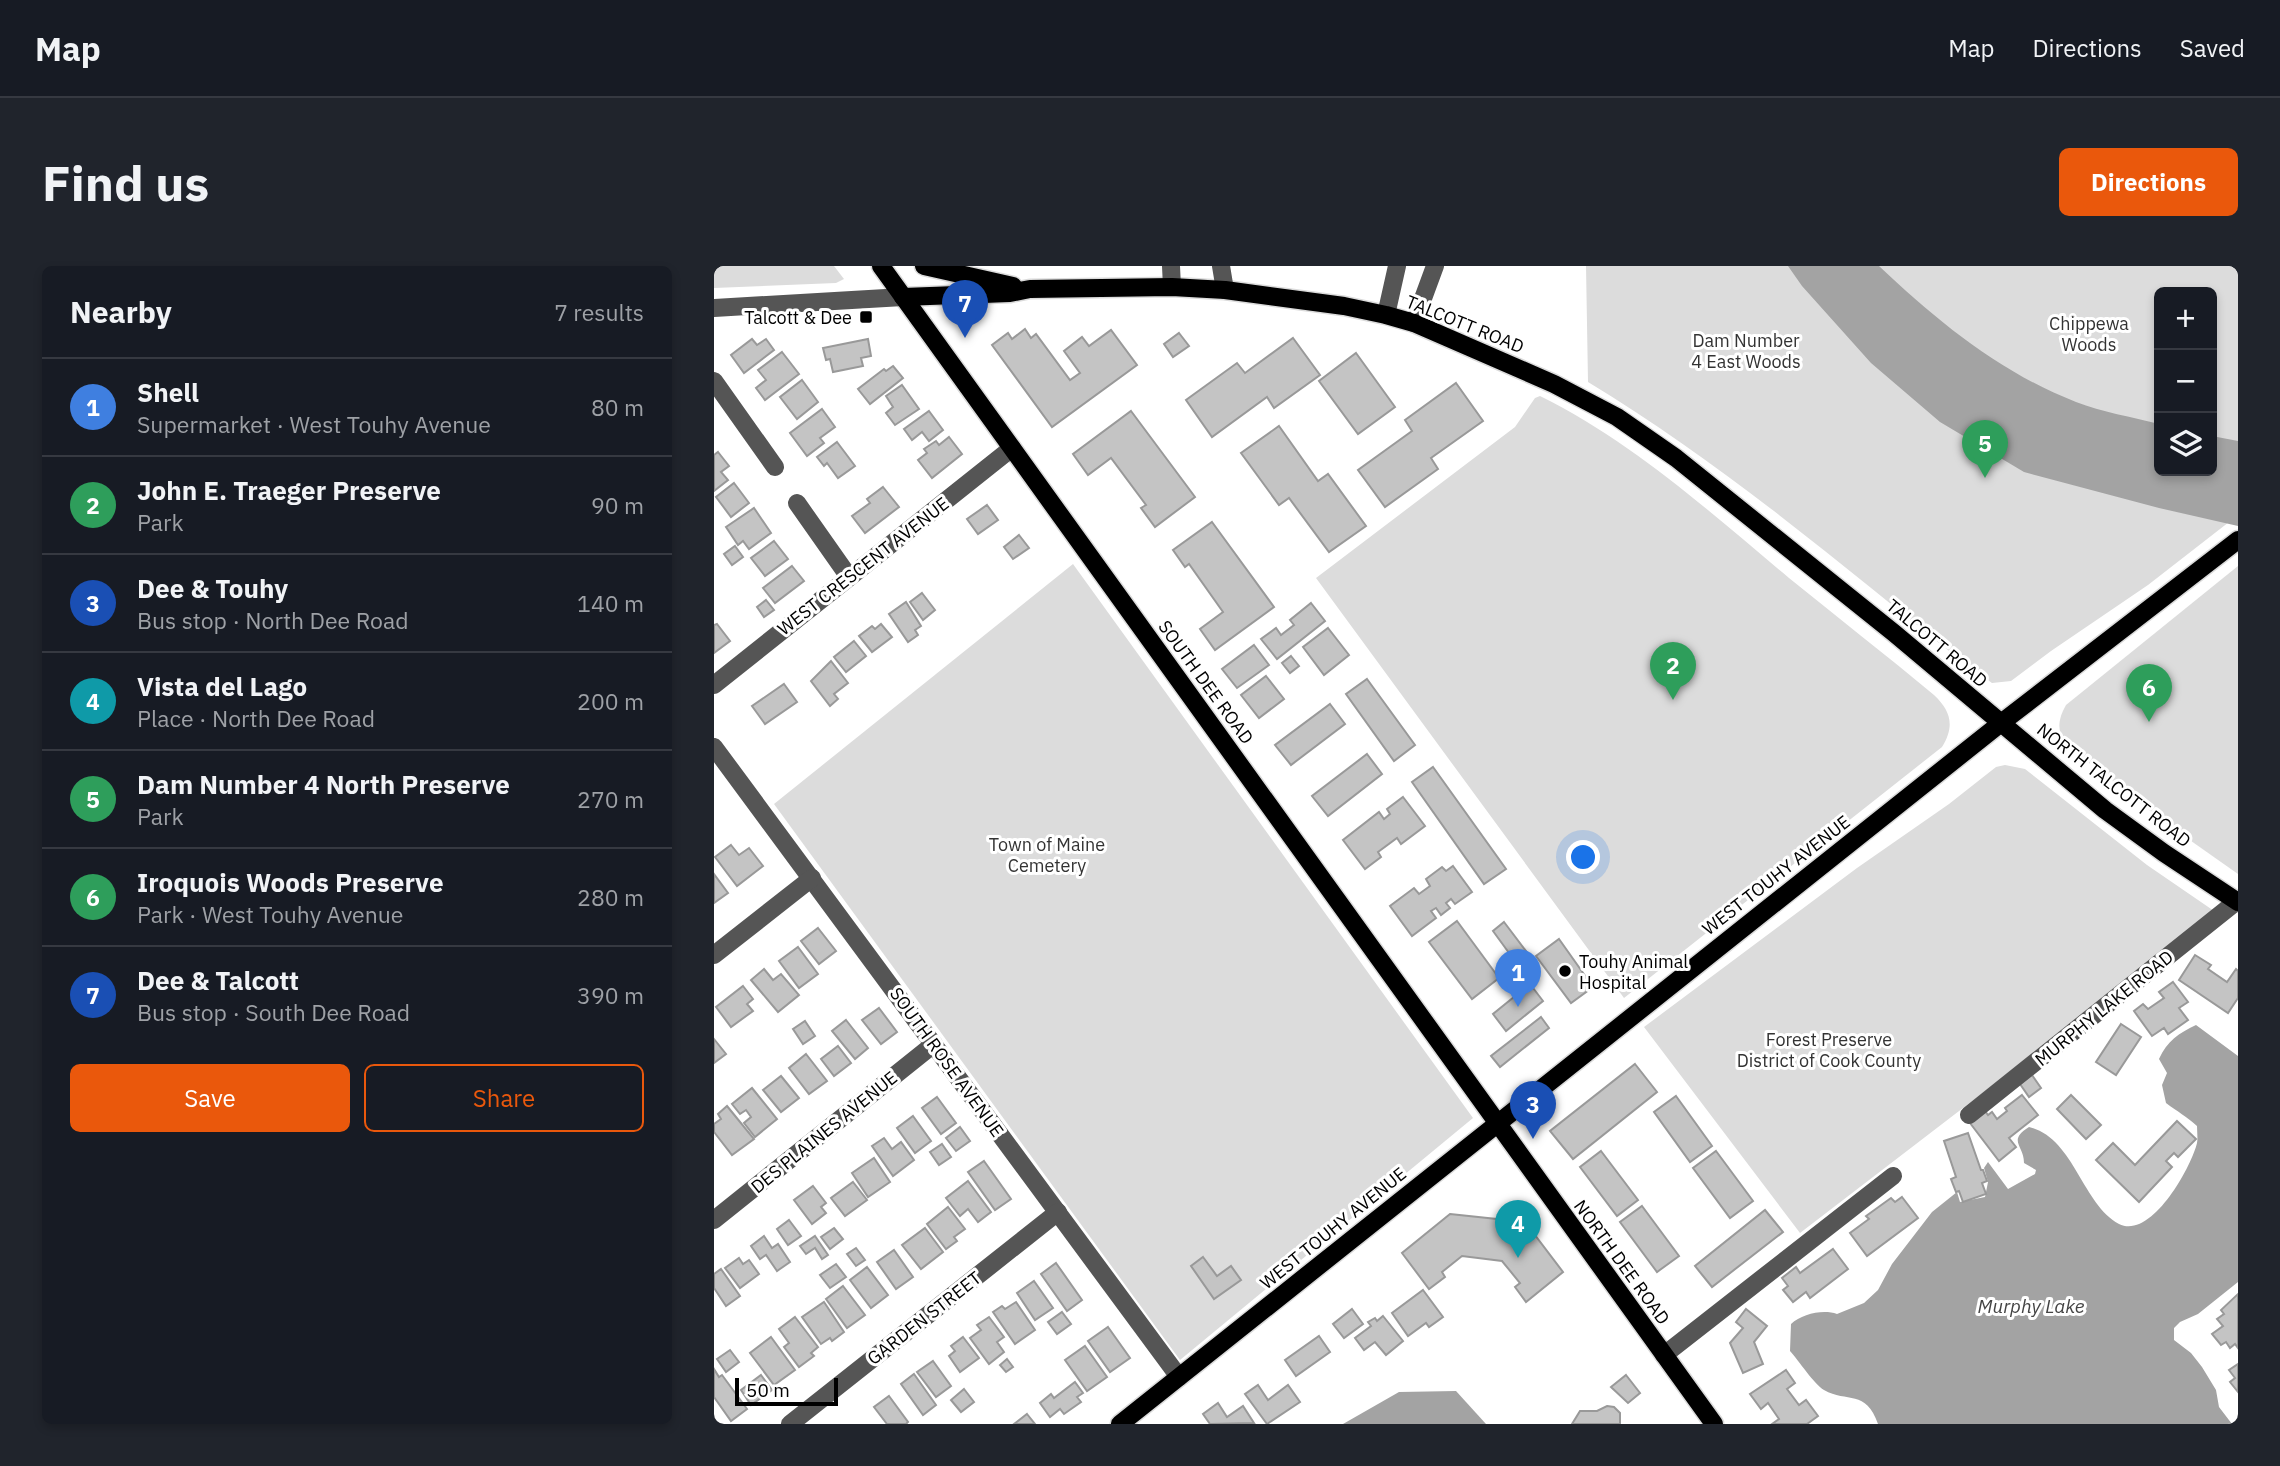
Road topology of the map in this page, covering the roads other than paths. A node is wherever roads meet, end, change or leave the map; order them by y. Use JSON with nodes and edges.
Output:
{"nodes":[{"id":1,"x":881,"y":266,"type":"edge"},
{"id":2,"x":924,"y":266,"type":"edge"},
{"id":3,"x":1171,"y":266,"type":"edge"},
{"id":4,"x":1221,"y":266,"type":"edge"},
{"id":5,"x":1397,"y":266,"type":"edge"},
{"id":6,"x":1436,"y":266,"type":"edge"},
{"id":7,"x":1172,"y":287,"type":"junction"},
{"id":8,"x":1030,"y":289,"type":"junction"},
{"id":9,"x":1225,"y":290,"type":"junction"},
{"id":10,"x":903,"y":297,"type":"junction"},
{"id":11,"x":714,"y":309,"type":"edge"},
{"id":12,"x":1386,"y":315,"type":"junction"},
{"id":13,"x":1414,"y":323,"type":"junction"},
{"id":14,"x":714,"y":381,"type":"edge"},
{"id":15,"x":1012,"y":447,"type":"junction"},
{"id":16,"x":775,"y":467,"type":"dead end"},
{"id":17,"x":797,"y":503,"type":"dead end"},
{"id":18,"x":2235,"y":543,"type":"edge"},
{"id":19,"x":849,"y":577,"type":"junction"},
{"id":20,"x":714,"y":684,"type":"edge"},
{"id":21,"x":2001,"y":723,"type":"junction"},
{"id":22,"x":714,"y":747,"type":"edge"},
{"id":23,"x":811,"y":878,"type":"junction"},
{"id":24,"x":2238,"y":901,"type":"edge"},
{"id":25,"x":714,"y":955,"type":"edge"},
{"id":26,"x":934,"y":1044,"type":"junction"},
{"id":27,"x":1969,"y":1115,"type":"dead end"},
{"id":28,"x":1496,"y":1124,"type":"junction"},
{"id":29,"x":1892,"y":1176,"type":"dead end"},
{"id":30,"x":1058,"y":1212,"type":"junction"},
{"id":31,"x":714,"y":1220,"type":"edge"},
{"id":32,"x":1664,"y":1355,"type":"junction"},
{"id":33,"x":1180,"y":1377,"type":"junction"},
{"id":34,"x":790,"y":1424,"type":"edge"},
{"id":35,"x":1120,"y":1424,"type":"edge"},
{"id":36,"x":1714,"y":1424,"type":"edge"}],
"edges":[{"from":1,"to":10,"type":"main road","name":"SOUTH DEE ROAD"},
{"from":2,"to":8,"type":"main road"},
{"from":3,"to":7,"type":"street"},
{"from":4,"to":9,"type":"street"},
{"from":5,"to":12,"type":"street"},
{"from":6,"to":13,"type":"street"},
{"from":7,"to":8,"type":"main road","name":"TALCOTT ROAD"},
{"from":7,"to":9,"type":"main road","name":"TALCOTT ROAD"},
{"from":8,"to":10,"type":"main road","name":"TALCOTT ROAD"},
{"from":9,"to":12,"type":"main road","name":"TALCOTT ROAD"},
{"from":10,"to":11,"type":"street","name":"TALCOTT ROAD"},
{"from":10,"to":15,"type":"main road","name":"SOUTH DEE ROAD"},
{"from":12,"to":13,"type":"main road","name":"TALCOTT ROAD"},
{"from":13,"to":21,"type":"main road","name":"TALCOTT ROAD"},
{"from":14,"to":16,"type":"street"},
{"from":15,"to":19,"type":"street","name":"WEST CRESCENT AVENUE"},
{"from":15,"to":28,"type":"main road","name":"SOUTH DEE ROAD"},
{"from":17,"to":19,"type":"street"},
{"from":18,"to":21,"type":"main road","name":"WEST TOUHY AVENUE"},
{"from":19,"to":20,"type":"street","name":"WEST CRESCENT AVENUE"},
{"from":21,"to":24,"type":"main road","name":"NORTH TALCOTT ROAD"},
{"from":21,"to":28,"type":"main road","name":"WEST TOUHY AVENUE"},
{"from":22,"to":23,"type":"street","name":"SOUTH ROSE AVENUE"},
{"from":23,"to":25,"type":"street"},
{"from":23,"to":26,"type":"street","name":"SOUTH ROSE AVENUE"},
{"from":24,"to":27,"type":"street","name":"MURPHY LAKE ROAD"},
{"from":26,"to":30,"type":"street","name":"SOUTH ROSE AVENUE"},
{"from":26,"to":31,"type":"street","name":"DES PLAINES AVENUE"},
{"from":28,"to":32,"type":"main road","name":"NORTH DEE ROAD"},
{"from":28,"to":33,"type":"main road","name":"WEST TOUHY AVENUE"},
{"from":29,"to":32,"type":"street"},
{"from":30,"to":33,"type":"street","name":"SOUTH ROSE AVENUE"},
{"from":30,"to":34,"type":"street","name":"GARDEN STREET"},
{"from":32,"to":36,"type":"main road","name":"NORTH DEE ROAD"},
{"from":33,"to":35,"type":"main road","name":"WEST TOUHY AVENUE"}]}
